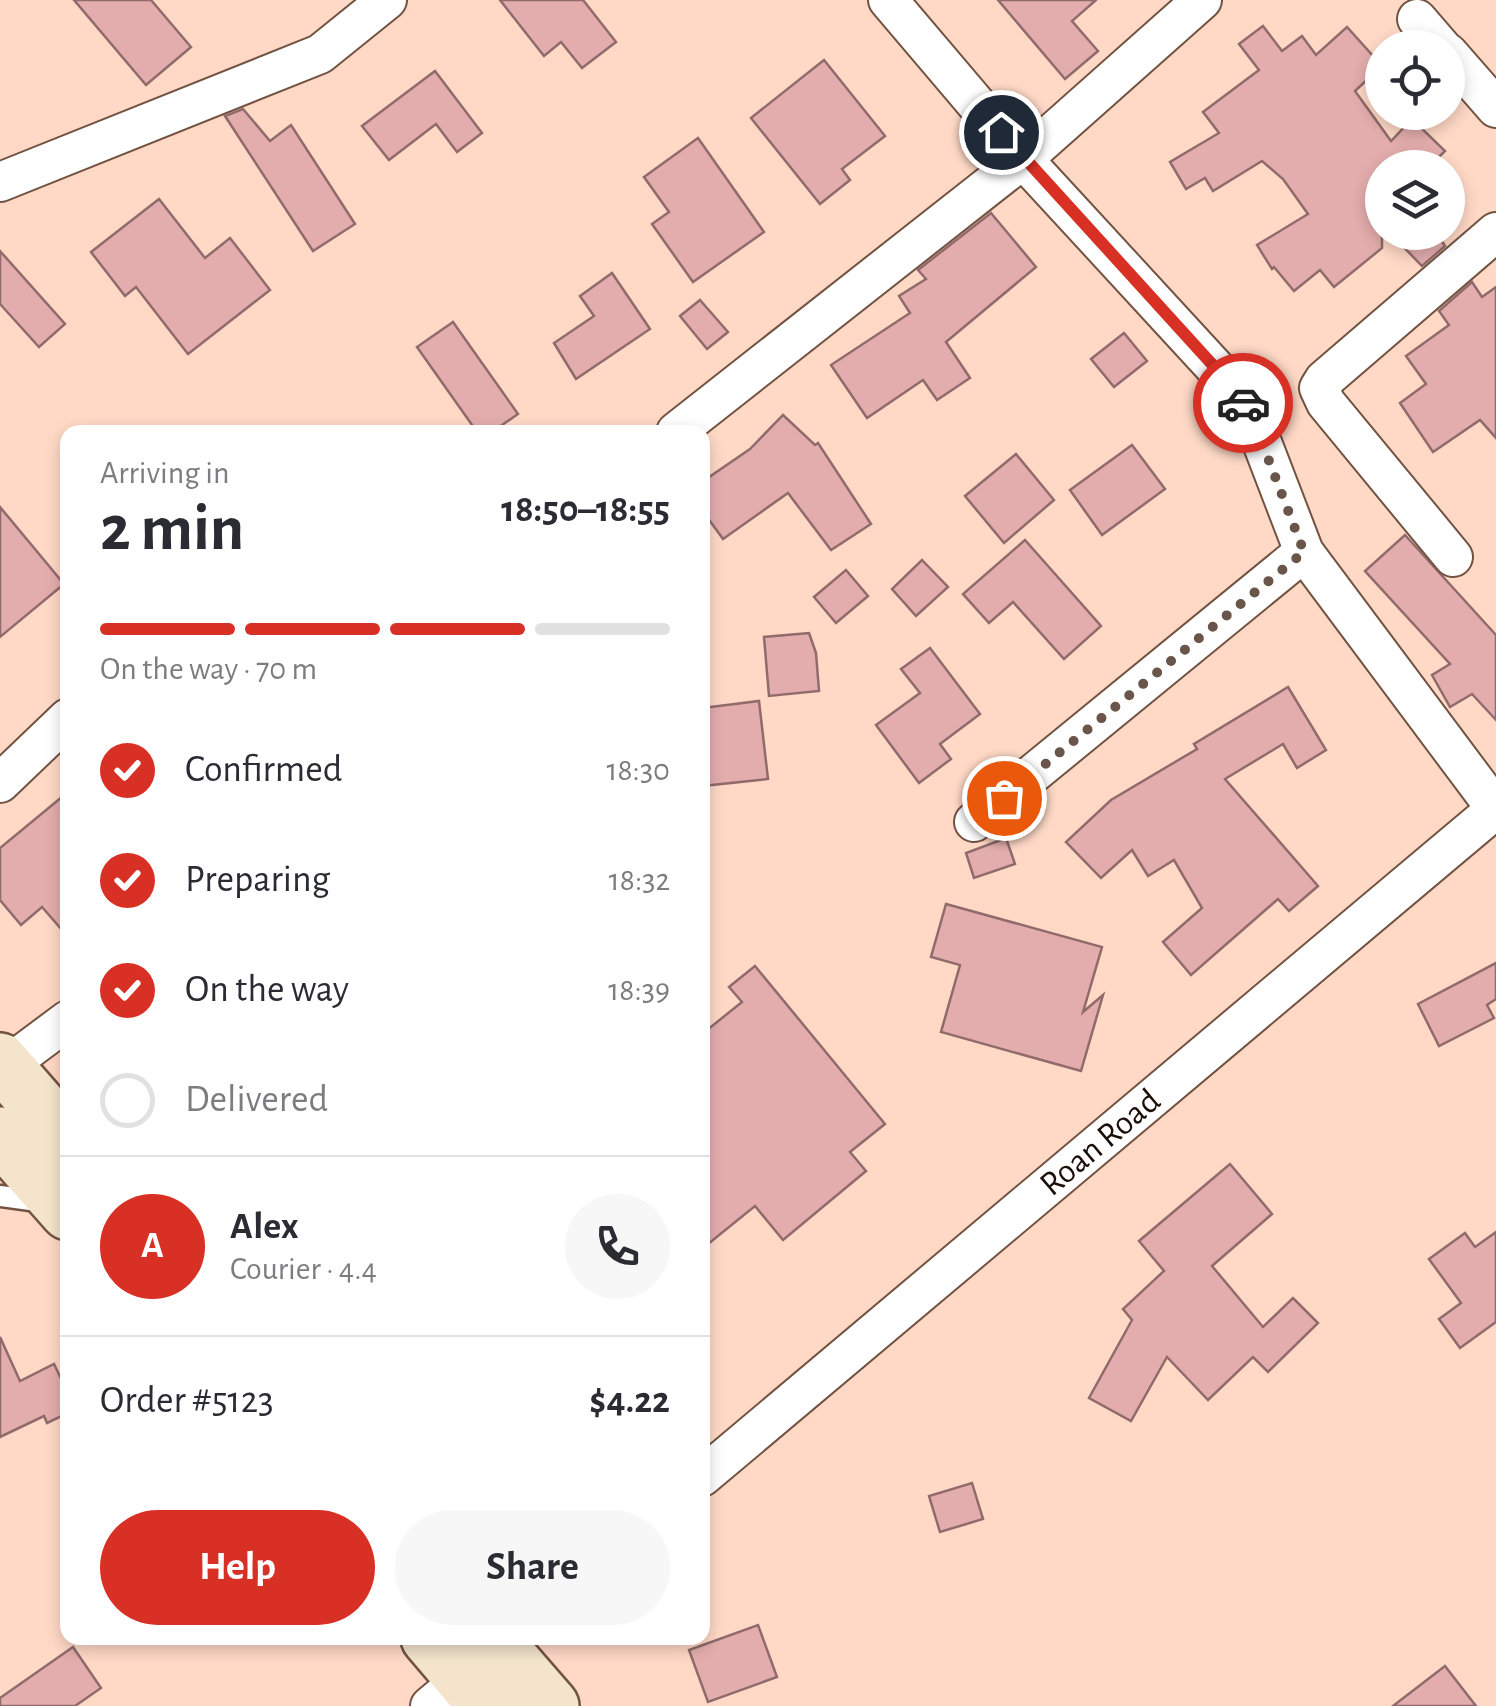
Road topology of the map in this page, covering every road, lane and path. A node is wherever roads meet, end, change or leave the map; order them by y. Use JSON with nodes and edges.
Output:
{"nodes":[{"id":1,"x":387,"y":0,"type":"edge"},
{"id":2,"x":888,"y":0,"type":"edge"},
{"id":3,"x":1202,"y":0,"type":"edge"},
{"id":4,"x":1416,"y":18,"type":"dead end"},
{"id":5,"x":1426,"y":30,"type":"edge"},
{"id":6,"x":1465,"y":73,"type":"edge"},
{"id":7,"x":1496,"y":108,"type":"edge"},
{"id":8,"x":1024,"y":158,"type":"junction"},
{"id":9,"x":0,"y":182,"type":"edge"},
{"id":10,"x":1496,"y":232,"type":"edge"},
{"id":11,"x":685,"y":425,"type":"edge"},
{"id":12,"x":1304,"y":552,"type":"junction"},
{"id":13,"x":1453,"y":557,"type":"dead end"},
{"id":14,"x":60,"y":726,"type":"edge"},
{"id":15,"x":0,"y":783,"type":"edge"},
{"id":16,"x":1496,"y":809,"type":"edge"},
{"id":17,"x":974,"y":822,"type":"dead end"},
{"id":18,"x":60,"y":1025,"type":"edge"},
{"id":19,"x":3,"y":1064,"type":"edge"},
{"id":20,"x":60,"y":1131,"type":"edge"},
{"id":21,"x":0,"y":1135,"type":"edge"},
{"id":22,"x":0,"y":1196,"type":"edge"},
{"id":23,"x":60,"y":1203,"type":"edge"},
{"id":24,"x":60,"y":1207,"type":"edge"},
{"id":25,"x":710,"y":1470,"type":"edge"},
{"id":26,"x":473,"y":1664,"type":"edge"},
{"id":27,"x":551,"y":1706,"type":"edge"}],
"edges":[{"from":1,"to":9,"type":"street"},
{"from":2,"to":8,"type":"street"},
{"from":3,"to":8,"type":"street"},
{"from":4,"to":5,"type":"street"},
{"from":6,"to":7,"type":"street"},
{"from":8,"to":11,"type":"street"},
{"from":8,"to":12,"type":"street"},
{"from":10,"to":13,"type":"street"},
{"from":12,"to":16,"type":"street"},
{"from":12,"to":17,"type":"street"},
{"from":14,"to":15,"type":"street"},
{"from":16,"to":25,"type":"street","name":"Roan Road"},
{"from":18,"to":19,"type":"street"},
{"from":19,"to":20,"type":"main road"},
{"from":21,"to":23,"type":"main road"},
{"from":22,"to":24,"type":"lane"},
{"from":26,"to":27,"type":"main road"}]}
